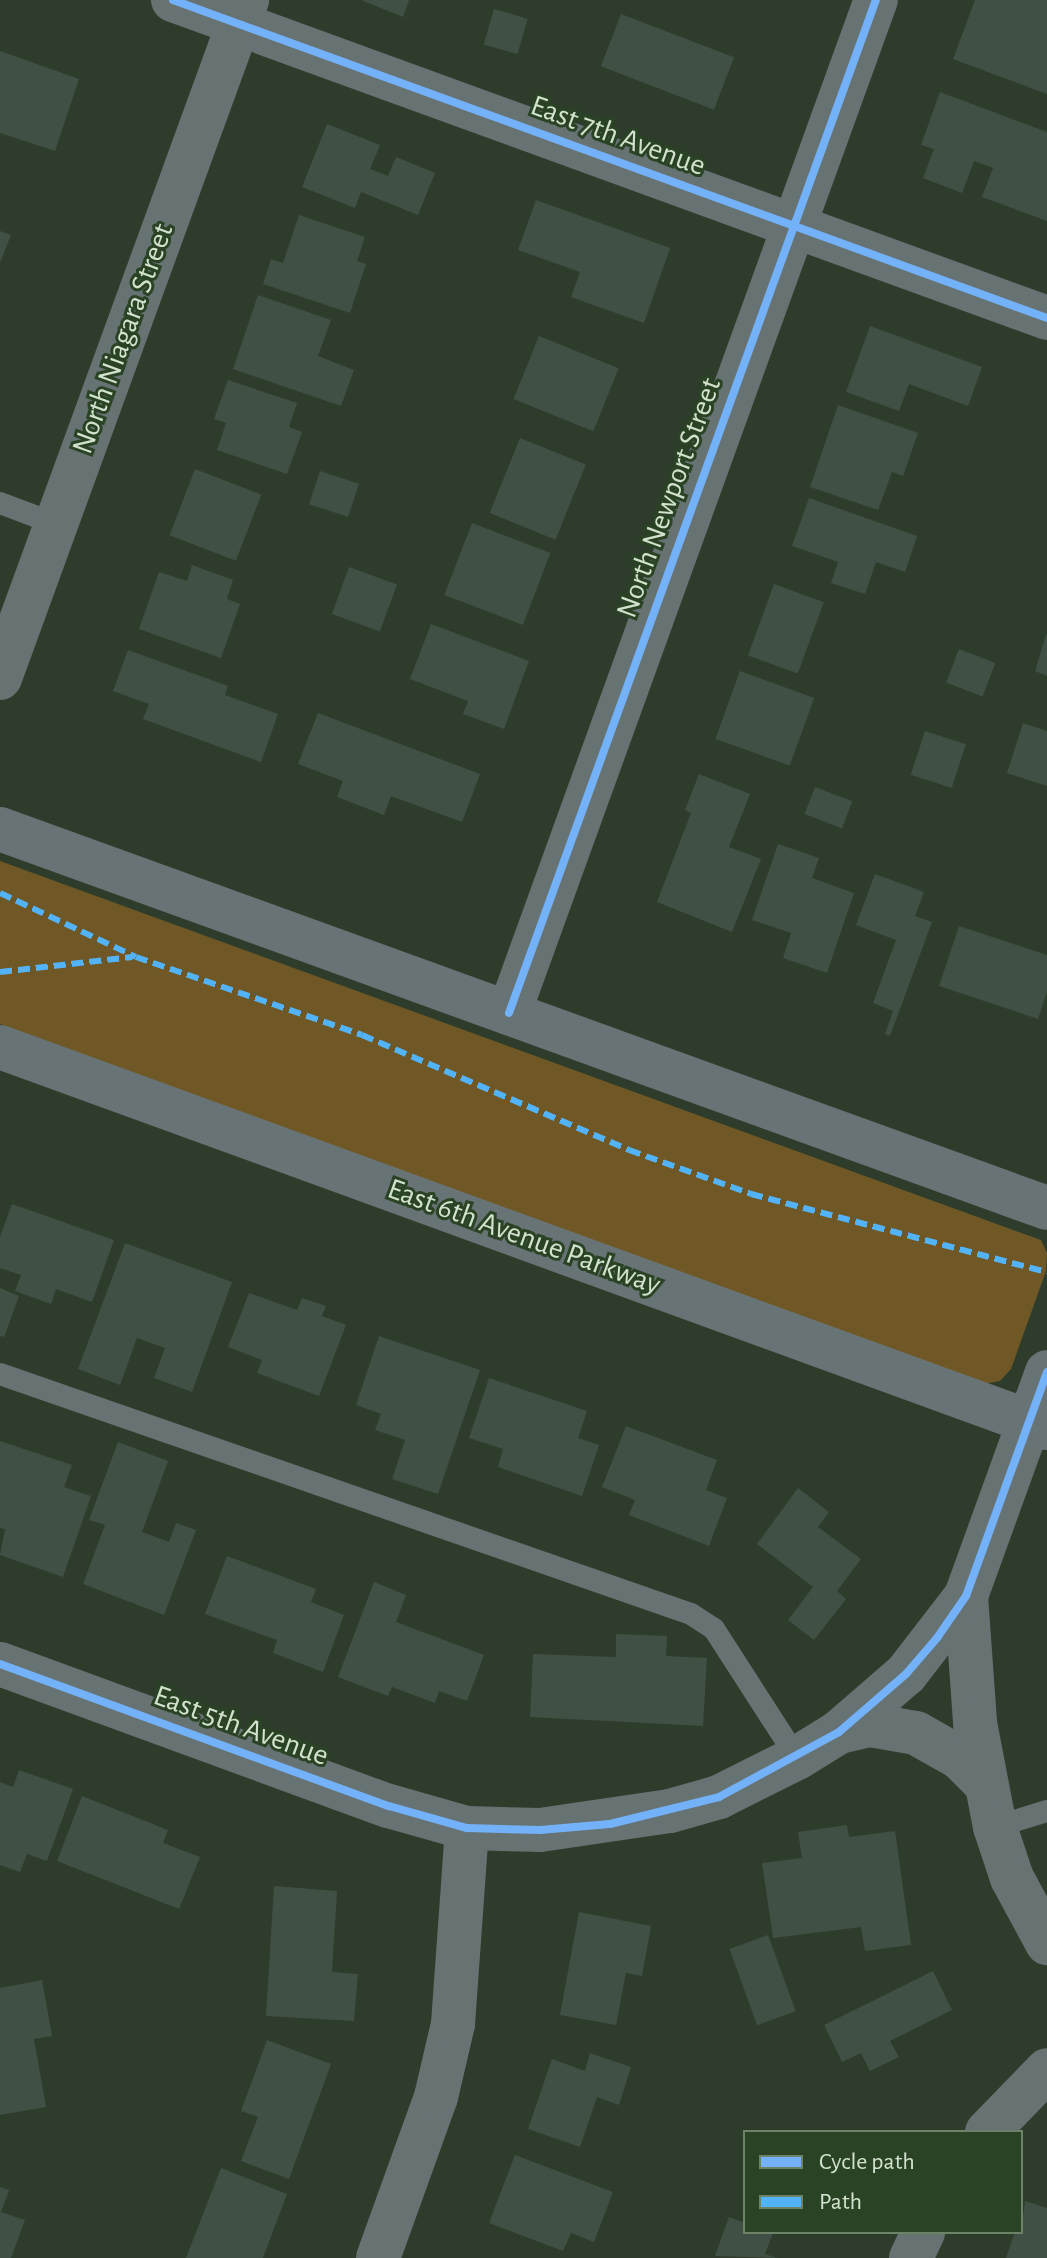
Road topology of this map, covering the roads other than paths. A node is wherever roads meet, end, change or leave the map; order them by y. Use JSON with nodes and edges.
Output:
{"nodes":[{"id":1,"x":173,"y":0,"type":"edge"},
{"id":2,"x":876,"y":0,"type":"edge"},
{"id":3,"x":243,"y":12,"type":"edge"},
{"id":4,"x":793,"y":226,"type":"junction"},
{"id":5,"x":1047,"y":318,"type":"edge"},
{"id":6,"x":0,"y":503,"type":"edge"},
{"id":7,"x":56,"y":524,"type":"junction"},
{"id":8,"x":0,"y":678,"type":"edge"},
{"id":9,"x":0,"y":829,"type":"edge"},
{"id":10,"x":509,"y":1013,"type":"junction"},
{"id":11,"x":0,"y":1047,"type":"edge"},
{"id":12,"x":1047,"y":1208,"type":"edge"},
{"id":13,"x":1047,"y":1372,"type":"edge"},
{"id":14,"x":0,"y":1374,"type":"edge"},
{"id":15,"x":1038,"y":1425,"type":"edge"},
{"id":16,"x":966,"y":1596,"type":"junction"},
{"id":17,"x":0,"y":1664,"type":"edge"},
{"id":18,"x":839,"y":1732,"type":"junction"},
{"id":19,"x":797,"y":1758,"type":"junction"},
{"id":20,"x":986,"y":1784,"type":"junction"},
{"id":21,"x":1047,"y":1811,"type":"edge"},
{"id":22,"x":995,"y":1827,"type":"junction"},
{"id":23,"x":467,"y":1828,"type":"junction"},
{"id":24,"x":1047,"y":1943,"type":"edge"},
{"id":25,"x":1047,"y":2070,"type":"edge"},
{"id":26,"x":989,"y":2130,"type":"edge"},
{"id":27,"x":922,"y":2234,"type":"edge"},
{"id":28,"x":378,"y":2258,"type":"edge"},
{"id":29,"x":911,"y":2258,"type":"edge"}],
"edges":[{"from":1,"to":3,"type":"street","name":"East 7th Avenue"},
{"from":2,"to":4,"type":"street","name":"North Newport Street"},
{"from":3,"to":4,"type":"street","name":"East 7th Avenue"},
{"from":3,"to":7,"type":"street","name":"North Niagara Street"},
{"from":4,"to":5,"type":"street","name":"East 7th Avenue"},
{"from":4,"to":10,"type":"street","name":"North Newport Street"},
{"from":6,"to":7,"type":"lane"},
{"from":7,"to":8,"type":"street","name":"North Niagara Street"},
{"from":9,"to":10,"type":"main road"},
{"from":10,"to":12,"type":"main road"},
{"from":11,"to":15,"type":"main road","name":"East 6th Avenue Parkway"},
{"from":13,"to":15,"type":"main road"},
{"from":14,"to":19,"type":"lane"},
{"from":15,"to":16,"type":"street"},
{"from":16,"to":18,"type":"street"},
{"from":16,"to":20,"type":"street"},
{"from":17,"to":23,"type":"street","name":"East 5th Avenue"},
{"from":18,"to":19,"type":"street","name":"East 5th Avenue"},
{"from":18,"to":20,"type":"street"},
{"from":19,"to":23,"type":"street","name":"East 5th Avenue"},
{"from":20,"to":22,"type":"street"},
{"from":21,"to":22,"type":"lane"},
{"from":22,"to":24,"type":"street"},
{"from":23,"to":28,"type":"street"},
{"from":25,"to":26,"type":"street"},
{"from":27,"to":29,"type":"street"}]}
